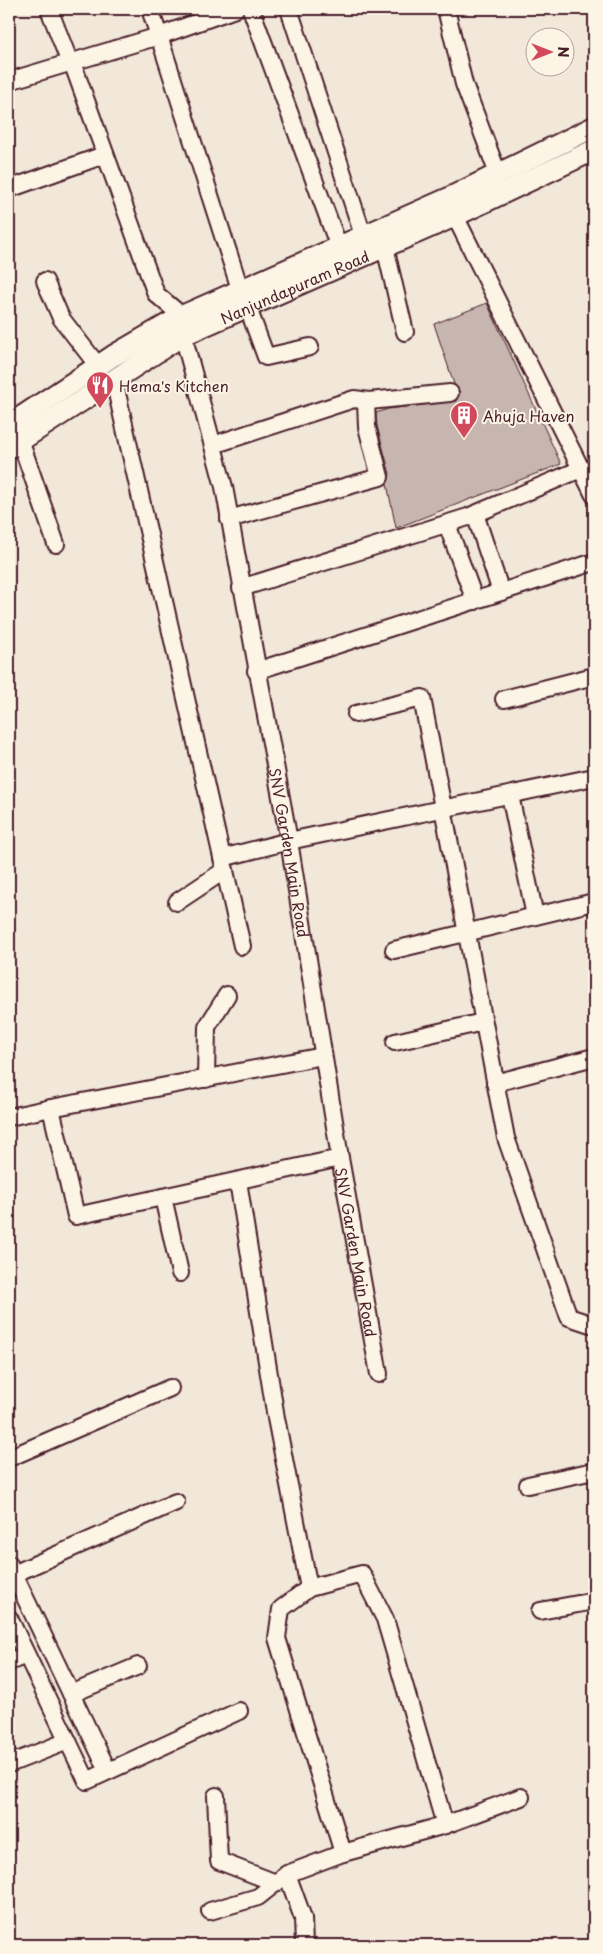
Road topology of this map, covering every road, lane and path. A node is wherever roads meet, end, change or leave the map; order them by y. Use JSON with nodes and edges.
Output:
{"nodes":[{"id":1,"x":49,"y":9,"type":"edge"},
{"id":2,"x":150,"y":9,"type":"edge"},
{"id":3,"x":235,"y":9,"type":"edge"},
{"id":4,"x":251,"y":9,"type":"edge"},
{"id":5,"x":288,"y":9,"type":"edge"},
{"id":6,"x":446,"y":9,"type":"edge"},
{"id":7,"x":159,"y":36,"type":"junction"},
{"id":8,"x":71,"y":62,"type":"junction"},
{"id":9,"x":9,"y":81,"type":"edge"},
{"id":10,"x":594,"y":127,"type":"edge"},
{"id":11,"x":594,"y":150,"type":"edge"},
{"id":12,"x":104,"y":155,"type":"junction"},
{"id":13,"x":498,"y":174,"type":"junction"},
{"id":14,"x":9,"y":189,"type":"edge"},
{"id":15,"x":455,"y":216,"type":"junction"},
{"id":16,"x":362,"y":235,"type":"junction"},
{"id":17,"x":338,"y":245,"type":"junction"},
{"id":18,"x":385,"y":247,"type":"junction"},
{"id":19,"x":346,"y":264,"type":"junction"},
{"id":20,"x":45,"y":281,"type":"dead end"},
{"id":21,"x":240,"y":289,"type":"junction"},
{"id":22,"x":248,"y":308,"type":"junction"},
{"id":23,"x":183,"y":326,"type":"junction"},
{"id":24,"x":405,"y":332,"type":"dead end"},
{"id":25,"x":310,"y":347,"type":"dead end"},
{"id":26,"x":98,"y":366,"type":"junction"},
{"id":27,"x":114,"y":380,"type":"junction"},
{"id":28,"x":450,"y":393,"type":"dead end"},
{"id":29,"x":366,"y":401,"type":"junction"},
{"id":30,"x":13,"y":437,"type":"edge"},
{"id":31,"x":213,"y":445,"type":"junction"},
{"id":32,"x":581,"y":469,"type":"junction"},
{"id":33,"x":594,"y":495,"type":"edge"},
{"id":34,"x":476,"y":514,"type":"junction"},
{"id":35,"x":229,"y":519,"type":"junction"},
{"id":36,"x":447,"y":524,"type":"junction"},
{"id":37,"x":56,"y":544,"type":"dead end"},
{"id":38,"x":594,"y":562,"type":"edge"},
{"id":39,"x":241,"y":588,"type":"junction"},
{"id":40,"x":501,"y":592,"type":"junction"},
{"id":41,"x":475,"y":601,"type":"junction"},
{"id":42,"x":256,"y":671,"type":"junction"},
{"id":43,"x":594,"y":676,"type":"edge"},
{"id":44,"x":504,"y":699,"type":"dead end"},
{"id":45,"x":356,"y":714,"type":"dead end"},
{"id":46,"x":594,"y":777,"type":"edge"},
{"id":47,"x":510,"y":795,"type":"junction"},
{"id":48,"x":444,"y":809,"type":"junction"},
{"id":49,"x":289,"y":841,"type":"junction"},
{"id":50,"x":223,"y":864,"type":"junction"},
{"id":51,"x":177,"y":902,"type":"dead end"},
{"id":52,"x":594,"y":902,"type":"edge"},
{"id":53,"x":535,"y":916,"type":"junction"},
{"id":54,"x":466,"y":933,"type":"junction"},
{"id":55,"x":242,"y":946,"type":"dead end"},
{"id":56,"x":394,"y":950,"type":"dead end"},
{"id":57,"x":227,"y":995,"type":"dead end"},
{"id":58,"x":483,"y":1022,"type":"junction"},
{"id":59,"x":395,"y":1042,"type":"dead end"},
{"id":60,"x":323,"y":1056,"type":"junction"},
{"id":61,"x":594,"y":1057,"type":"edge"},
{"id":62,"x":206,"y":1078,"type":"junction"},
{"id":63,"x":495,"y":1083,"type":"junction"},
{"id":64,"x":51,"y":1108,"type":"junction"},
{"id":65,"x":9,"y":1117,"type":"edge"},
{"id":66,"x":340,"y":1158,"type":"junction"},
{"id":67,"x":238,"y":1181,"type":"junction"},
{"id":68,"x":163,"y":1197,"type":"junction"},
{"id":69,"x":180,"y":1273,"type":"dead end"},
{"id":70,"x":594,"y":1323,"type":"edge"},
{"id":71,"x":378,"y":1374,"type":"dead end"},
{"id":72,"x":170,"y":1388,"type":"dead end"},
{"id":73,"x":9,"y":1458,"type":"edge"},
{"id":74,"x":594,"y":1472,"type":"edge"},
{"id":75,"x":528,"y":1485,"type":"dead end"},
{"id":76,"x":176,"y":1502,"type":"dead end"},
{"id":77,"x":10,"y":1571,"type":"edge"},
{"id":78,"x":309,"y":1588,"type":"junction"},
{"id":79,"x":594,"y":1601,"type":"edge"},
{"id":80,"x":540,"y":1611,"type":"dead end"},
{"id":81,"x":9,"y":1618,"type":"edge"},
{"id":82,"x":26,"y":1655,"type":"junction"},
{"id":83,"x":9,"y":1662,"type":"edge"},
{"id":84,"x":138,"y":1666,"type":"dead end"},
{"id":85,"x":71,"y":1694,"type":"junction"},
{"id":86,"x":238,"y":1711,"type":"dead end"},
{"id":87,"x":68,"y":1741,"type":"junction"},
{"id":88,"x":9,"y":1764,"type":"edge"},
{"id":89,"x":108,"y":1772,"type":"junction"},
{"id":90,"x":216,"y":1796,"type":"dead end"},
{"id":91,"x":521,"y":1798,"type":"dead end"},
{"id":92,"x":444,"y":1825,"type":"junction"},
{"id":93,"x":344,"y":1853,"type":"junction"},
{"id":94,"x":282,"y":1878,"type":"junction"},
{"id":95,"x":210,"y":1911,"type":"dead end"},
{"id":96,"x":304,"y":1945,"type":"edge"}],
"edges":[{"from":1,"to":8,"type":"street"},
{"from":2,"to":7,"type":"street"},
{"from":3,"to":7,"type":"street"},
{"from":4,"to":17,"type":"street"},
{"from":5,"to":16,"type":"street"},
{"from":6,"to":13,"type":"street"},
{"from":7,"to":8,"type":"street"},
{"from":7,"to":21,"type":"street"},
{"from":8,"to":9,"type":"street"},
{"from":8,"to":12,"type":"street"},
{"from":10,"to":13,"type":"main road","name":"Nanjundapuram Road"},
{"from":11,"to":15,"type":"main road","name":"Nanjundapuram Road"},
{"from":12,"to":14,"type":"street"},
{"from":12,"to":23,"type":"street"},
{"from":13,"to":16,"type":"main road","name":"Nanjundapuram Road"},
{"from":15,"to":18,"type":"main road","name":"Nanjundapuram Road"},
{"from":15,"to":32,"type":"street"},
{"from":16,"to":17,"type":"main road","name":"Nanjundapuram Road"},
{"from":17,"to":19,"type":"street"},
{"from":17,"to":21,"type":"main road","name":"Nanjundapuram Road"},
{"from":18,"to":19,"type":"main road","name":"Nanjundapuram Road"},
{"from":18,"to":24,"type":"street"},
{"from":19,"to":22,"type":"main road","name":"Nanjundapuram Road"},
{"from":20,"to":26,"type":"street"},
{"from":21,"to":23,"type":"main road","name":"Nanjundapuram Road"},
{"from":22,"to":23,"type":"main road","name":"Nanjundapuram Road"},
{"from":22,"to":25,"type":"street"},
{"from":23,"to":26,"type":"main road","name":"Nanjundapuram Road"},
{"from":23,"to":27,"type":"main road","name":"Nanjundapuram Road"},
{"from":23,"to":31,"type":"street","name":"SNV Garden Main Road"},
{"from":26,"to":30,"type":"main road","name":"Nanjundapuram Road"},
{"from":27,"to":30,"type":"main road","name":"Nanjundapuram Road"},
{"from":27,"to":50,"type":"street"},
{"from":28,"to":29,"type":"street"},
{"from":29,"to":31,"type":"street"},
{"from":29,"to":35,"type":"street"},
{"from":30,"to":37,"type":"street"},
{"from":31,"to":35,"type":"street","name":"SNV Garden Main Road"},
{"from":32,"to":33,"type":"street"},
{"from":32,"to":34,"type":"street"},
{"from":34,"to":36,"type":"street"},
{"from":34,"to":40,"type":"street"},
{"from":35,"to":39,"type":"street","name":"SNV Garden Main Road"},
{"from":36,"to":39,"type":"street"},
{"from":36,"to":41,"type":"street"},
{"from":38,"to":40,"type":"street"},
{"from":39,"to":42,"type":"street","name":"SNV Garden Main Road"},
{"from":40,"to":41,"type":"street"},
{"from":41,"to":42,"type":"street"},
{"from":42,"to":49,"type":"street","name":"SNV Garden Main Road"},
{"from":43,"to":44,"type":"street"},
{"from":45,"to":48,"type":"street"},
{"from":46,"to":47,"type":"street"},
{"from":47,"to":48,"type":"street"},
{"from":47,"to":53,"type":"street"},
{"from":48,"to":49,"type":"street"},
{"from":48,"to":54,"type":"street"},
{"from":49,"to":50,"type":"street"},
{"from":49,"to":60,"type":"street","name":"SNV Garden Main Road"},
{"from":50,"to":51,"type":"street"},
{"from":50,"to":55,"type":"street"},
{"from":52,"to":53,"type":"street"},
{"from":53,"to":54,"type":"street"},
{"from":54,"to":56,"type":"street"},
{"from":54,"to":58,"type":"street"},
{"from":57,"to":62,"type":"street"},
{"from":58,"to":59,"type":"street"},
{"from":58,"to":63,"type":"street"},
{"from":60,"to":62,"type":"street"},
{"from":60,"to":66,"type":"street","name":"SNV Garden Main Road"},
{"from":61,"to":63,"type":"street"},
{"from":62,"to":64,"type":"street"},
{"from":63,"to":70,"type":"street"},
{"from":64,"to":65,"type":"street"},
{"from":64,"to":68,"type":"street"},
{"from":66,"to":67,"type":"street"},
{"from":66,"to":71,"type":"street","name":"SNV Garden Main Road"},
{"from":67,"to":68,"type":"street"},
{"from":67,"to":78,"type":"street"},
{"from":68,"to":69,"type":"street"},
{"from":72,"to":73,"type":"street"},
{"from":74,"to":75,"type":"street"},
{"from":76,"to":77,"type":"street"},
{"from":77,"to":85,"type":"street"},
{"from":78,"to":92,"type":"street"},
{"from":78,"to":93,"type":"street"},
{"from":79,"to":80,"type":"street"},
{"from":81,"to":82,"type":"street"},
{"from":82,"to":83,"type":"street"},
{"from":82,"to":87,"type":"street"},
{"from":84,"to":85,"type":"street"},
{"from":85,"to":89,"type":"street"},
{"from":86,"to":89,"type":"street"},
{"from":87,"to":88,"type":"street"},
{"from":87,"to":89,"type":"street"},
{"from":90,"to":94,"type":"street"},
{"from":91,"to":92,"type":"street"},
{"from":92,"to":93,"type":"street"},
{"from":93,"to":94,"type":"street"},
{"from":94,"to":95,"type":"street"},
{"from":94,"to":96,"type":"street"}]}
